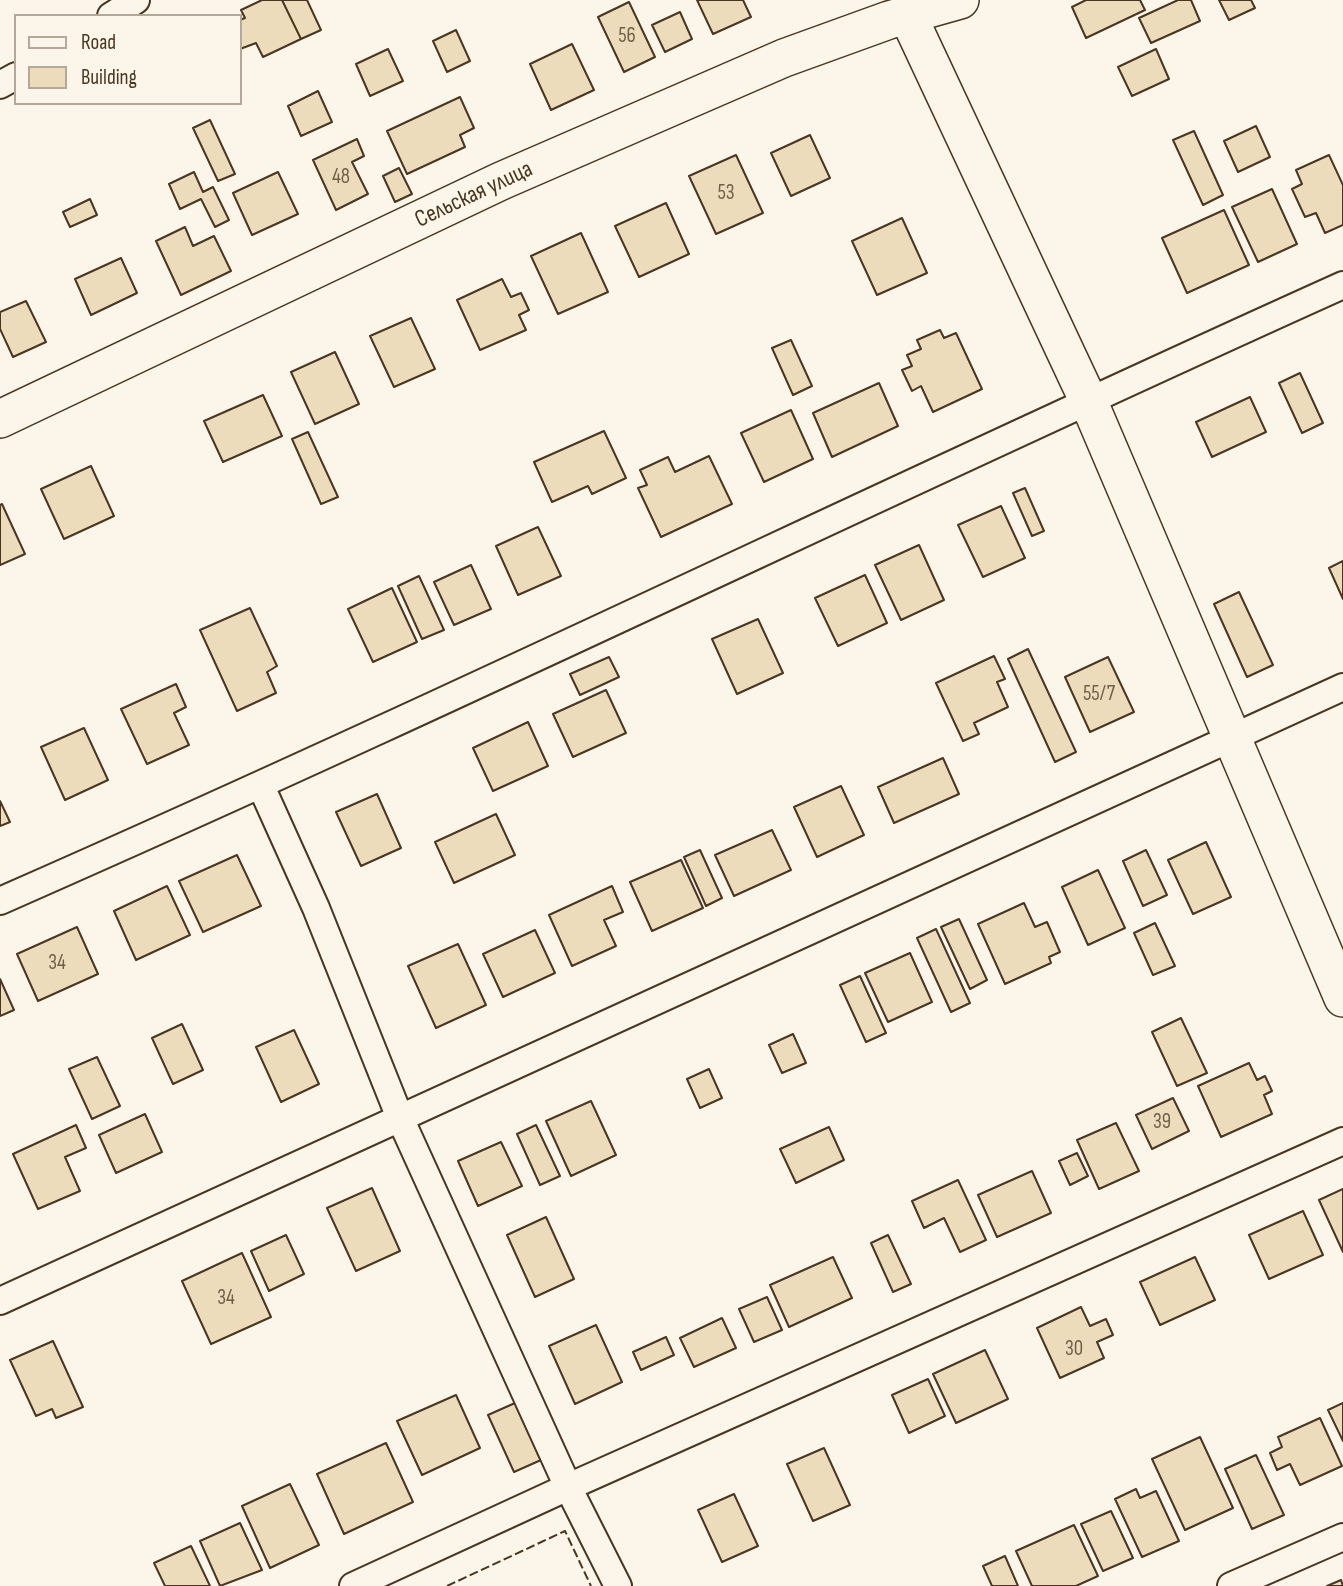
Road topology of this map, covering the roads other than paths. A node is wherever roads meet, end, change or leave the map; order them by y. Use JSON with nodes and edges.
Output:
{"nodes":[{"id":1,"x":136,"y":0,"type":"edge"},
{"id":2,"x":960,"y":0,"type":"edge"},
{"id":3,"x":114,"y":14,"type":"edge"},
{"id":4,"x":908,"y":16,"type":"junction"},
{"id":5,"x":1343,"y":285,"type":"edge"},
{"id":6,"x":1088,"y":400,"type":"junction"},
{"id":7,"x":0,"y":419,"type":"edge"},
{"id":8,"x":1343,"y":687,"type":"edge"},
{"id":9,"x":1234,"y":738,"type":"junction"},
{"id":10,"x":261,"y":786,"type":"junction"},
{"id":11,"x":0,"y":901,"type":"edge"},
{"id":12,"x":1343,"y":998,"type":"edge"},
{"id":13,"x":400,"y":1118,"type":"junction"},
{"id":14,"x":1343,"y":1141,"type":"edge"},
{"id":15,"x":0,"y":1301,"type":"edge"},
{"id":16,"x":568,"y":1487,"type":"junction"},
{"id":17,"x":1343,"y":1537,"type":"edge"},
{"id":18,"x":353,"y":1586,"type":"edge"},
{"id":19,"x":618,"y":1586,"type":"edge"},
{"id":20,"x":1231,"y":1586,"type":"edge"}],
"edges":[{"from":1,"to":3,"type":"street"},
{"from":2,"to":4,"type":"main road","name":"Сельская улица"},
{"from":4,"to":6,"type":"main road"},
{"from":4,"to":7,"type":"main road","name":"Сельская улица"},
{"from":5,"to":6,"type":"street"},
{"from":6,"to":9,"type":"main road"},
{"from":6,"to":10,"type":"street"},
{"from":8,"to":9,"type":"street"},
{"from":9,"to":12,"type":"main road"},
{"from":9,"to":13,"type":"street"},
{"from":10,"to":11,"type":"street"},
{"from":10,"to":13,"type":"street"},
{"from":13,"to":15,"type":"street"},
{"from":13,"to":16,"type":"street"},
{"from":14,"to":16,"type":"street"},
{"from":16,"to":18,"type":"street"},
{"from":16,"to":19,"type":"street"},
{"from":17,"to":20,"type":"street"}]}
